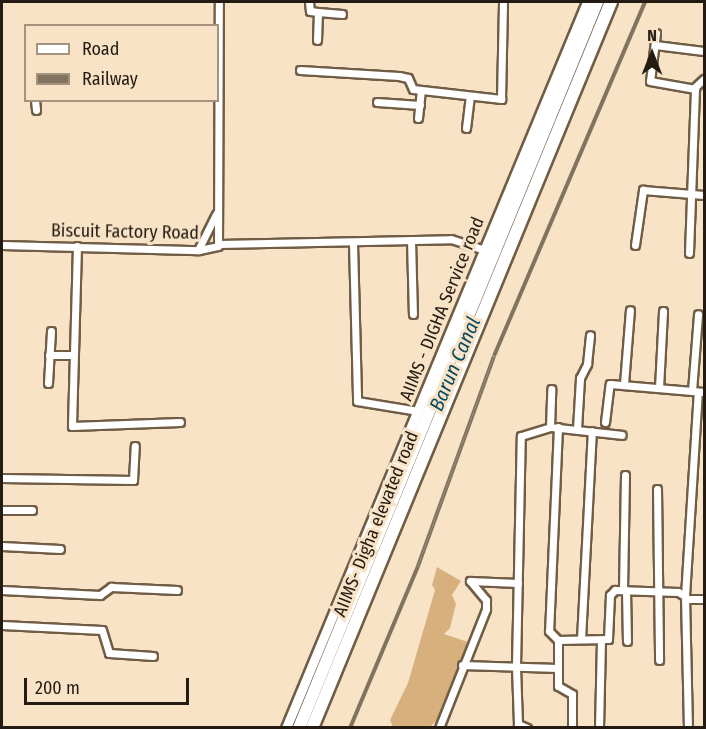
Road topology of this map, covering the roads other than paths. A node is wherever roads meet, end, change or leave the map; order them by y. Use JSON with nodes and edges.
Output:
{"nodes":[{"id":1,"x":219,"y":2,"type":"edge"},
{"id":2,"x":309,"y":2,"type":"edge"},
{"id":3,"x":502,"y":2,"type":"edge"},
{"id":4,"x":587,"y":2,"type":"edge"},
{"id":5,"x":597,"y":2,"type":"edge"},
{"id":6,"x":611,"y":2,"type":"edge"},
{"id":7,"x":318,"y":12,"type":"junction"},
{"id":8,"x":342,"y":14,"type":"dead end"},
{"id":9,"x":218,"y":24,"type":"edge"},
{"id":10,"x":656,"y":33,"type":"dead end"},
{"id":11,"x":317,"y":40,"type":"dead end"},
{"id":12,"x":655,"y":45,"type":"junction"},
{"id":13,"x":705,"y":51,"type":"edge"},
{"id":14,"x":300,"y":70,"type":"dead end"},
{"id":15,"x":705,"y":80,"type":"edge"},
{"id":16,"x":694,"y":87,"type":"junction"},
{"id":17,"x":421,"y":90,"type":"junction"},
{"id":18,"x":470,"y":96,"type":"junction"},
{"id":19,"x":35,"y":102,"type":"edge"},
{"id":20,"x":217,"y":102,"type":"edge"},
{"id":21,"x":376,"y":102,"type":"dead end"},
{"id":22,"x":420,"y":105,"type":"junction"},
{"id":23,"x":36,"y":110,"type":"dead end"},
{"id":24,"x":418,"y":117,"type":"dead end"},
{"id":25,"x":466,"y":128,"type":"dead end"},
{"id":26,"x":691,"y":194,"type":"junction"},
{"id":27,"x":705,"y":195,"type":"edge"},
{"id":28,"x":216,"y":214,"type":"junction"},
{"id":29,"x":411,"y":240,"type":"junction"},
{"id":30,"x":352,"y":243,"type":"junction"},
{"id":31,"x":219,"y":244,"type":"junction"},
{"id":32,"x":635,"y":245,"type":"dead end"},
{"id":33,"x":2,"y":246,"type":"edge"},
{"id":34,"x":76,"y":246,"type":"junction"},
{"id":35,"x":198,"y":249,"type":"junction"},
{"id":36,"x":484,"y":250,"type":"junction"},
{"id":37,"x":689,"y":253,"type":"dead end"},
{"id":38,"x":630,"y":310,"type":"dead end"},
{"id":39,"x":663,"y":310,"type":"dead end"},
{"id":40,"x":413,"y":314,"type":"dead end"},
{"id":41,"x":698,"y":314,"type":"dead end"},
{"id":42,"x":51,"y":331,"type":"dead end"},
{"id":43,"x":590,"y":335,"type":"dead end"},
{"id":44,"x":49,"y":355,"type":"junction"},
{"id":45,"x":73,"y":355,"type":"junction"},
{"id":46,"x":48,"y":383,"type":"dead end"},
{"id":47,"x":624,"y":384,"type":"junction"},
{"id":48,"x":659,"y":388,"type":"junction"},
{"id":49,"x":551,"y":389,"type":"dead end"},
{"id":50,"x":698,"y":392,"type":"edge"},
{"id":51,"x":418,"y":411,"type":"junction"},
{"id":52,"x":180,"y":422,"type":"dead end"},
{"id":53,"x":605,"y":422,"type":"dead end"},
{"id":54,"x":554,"y":427,"type":"junction"},
{"id":55,"x":577,"y":429,"type":"junction"},
{"id":56,"x":592,"y":431,"type":"junction"},
{"id":57,"x":622,"y":435,"type":"dead end"},
{"id":58,"x":135,"y":446,"type":"dead end"},
{"id":59,"x":625,"y":475,"type":"dead end"},
{"id":60,"x":2,"y":478,"type":"edge"},
{"id":61,"x":657,"y":489,"type":"dead end"},
{"id":62,"x":2,"y":510,"type":"edge"},
{"id":63,"x":32,"y":510,"type":"dead end"},
{"id":64,"x":2,"y":546,"type":"edge"},
{"id":65,"x":60,"y":549,"type":"dead end"},
{"id":66,"x":518,"y":583,"type":"junction"},
{"id":67,"x":2,"y":590,"type":"edge"},
{"id":68,"x":177,"y":590,"type":"dead end"},
{"id":69,"x":625,"y":590,"type":"junction"},
{"id":70,"x":657,"y":591,"type":"junction"},
{"id":71,"x":685,"y":598,"type":"junction"},
{"id":72,"x":705,"y":599,"type":"edge"},
{"id":73,"x":2,"y":625,"type":"edge"},
{"id":74,"x":580,"y":639,"type":"junction"},
{"id":75,"x":558,"y":640,"type":"junction"},
{"id":76,"x":601,"y":640,"type":"junction"},
{"id":77,"x":627,"y":641,"type":"dead end"},
{"id":78,"x":153,"y":656,"type":"dead end"},
{"id":79,"x":659,"y":660,"type":"dead end"},
{"id":80,"x":462,"y":665,"type":"junction"},
{"id":81,"x":516,"y":666,"type":"junction"},
{"id":82,"x":558,"y":668,"type":"junction"},
{"id":83,"x":285,"y":728,"type":"edge"},
{"id":84,"x":299,"y":728,"type":"edge"},
{"id":85,"x":312,"y":728,"type":"edge"},
{"id":86,"x":439,"y":728,"type":"edge"},
{"id":87,"x":527,"y":728,"type":"edge"},
{"id":88,"x":572,"y":728,"type":"edge"},
{"id":89,"x":599,"y":728,"type":"edge"},
{"id":90,"x":688,"y":728,"type":"edge"}],
"edges":[{"from":1,"to":9,"type":"street","name":"Biscuit Factory Road"},
{"from":2,"to":7,"type":"street"},
{"from":3,"to":18,"type":"street"},
{"from":4,"to":36,"type":"main road","name":"AIIMS - DIGHA Service road"},
{"from":5,"to":84,"type":"highway","name":"AIIMS- Digha elevated road"},
{"from":6,"to":85,"type":"highway","name":"AIIMS- Digha elevated road"},
{"from":7,"to":8,"type":"street"},
{"from":7,"to":11,"type":"street"},
{"from":10,"to":12,"type":"street"},
{"from":12,"to":13,"type":"street"},
{"from":12,"to":16,"type":"street"},
{"from":14,"to":17,"type":"street"},
{"from":15,"to":16,"type":"street"},
{"from":16,"to":26,"type":"street"},
{"from":17,"to":18,"type":"street"},
{"from":17,"to":22,"type":"street"},
{"from":18,"to":25,"type":"street"},
{"from":19,"to":23,"type":"street"},
{"from":20,"to":28,"type":"street","name":"Biscuit Factory Road"},
{"from":21,"to":22,"type":"street"},
{"from":22,"to":24,"type":"street"},
{"from":26,"to":27,"type":"street"},
{"from":26,"to":32,"type":"street"},
{"from":26,"to":37,"type":"street"},
{"from":28,"to":31,"type":"street","name":"Biscuit Factory Road"},
{"from":28,"to":35,"type":"street"},
{"from":29,"to":30,"type":"street"},
{"from":29,"to":36,"type":"street"},
{"from":29,"to":40,"type":"street"},
{"from":30,"to":31,"type":"street"},
{"from":30,"to":51,"type":"street"},
{"from":31,"to":35,"type":"street","name":"Biscuit Factory Road"},
{"from":33,"to":34,"type":"street","name":"Biscuit Factory Road"},
{"from":34,"to":35,"type":"street","name":"Biscuit Factory Road"},
{"from":34,"to":45,"type":"street"},
{"from":36,"to":51,"type":"main road","name":"AIIMS - DIGHA Service road"},
{"from":38,"to":47,"type":"street"},
{"from":39,"to":48,"type":"street"},
{"from":41,"to":50,"type":"street"},
{"from":42,"to":44,"type":"street"},
{"from":43,"to":55,"type":"street"},
{"from":44,"to":45,"type":"street"},
{"from":44,"to":46,"type":"street"},
{"from":45,"to":52,"type":"street"},
{"from":47,"to":48,"type":"street"},
{"from":47,"to":53,"type":"street"},
{"from":48,"to":50,"type":"street"},
{"from":49,"to":54,"type":"street"},
{"from":50,"to":71,"type":"street"},
{"from":51,"to":83,"type":"main road","name":"AIIMS - DIGHA Service road"},
{"from":54,"to":55,"type":"street"},
{"from":54,"to":66,"type":"street"},
{"from":54,"to":75,"type":"street"},
{"from":55,"to":56,"type":"street"},
{"from":56,"to":57,"type":"street"},
{"from":56,"to":74,"type":"street"},
{"from":58,"to":60,"type":"street"},
{"from":59,"to":69,"type":"street"},
{"from":61,"to":70,"type":"street"},
{"from":62,"to":63,"type":"street"},
{"from":64,"to":65,"type":"street"},
{"from":66,"to":80,"type":"street"},
{"from":66,"to":81,"type":"street"},
{"from":67,"to":68,"type":"street"},
{"from":69,"to":70,"type":"street"},
{"from":69,"to":76,"type":"street"},
{"from":69,"to":77,"type":"street"},
{"from":70,"to":71,"type":"street"},
{"from":70,"to":79,"type":"street"},
{"from":71,"to":72,"type":"street"},
{"from":71,"to":90,"type":"street"},
{"from":73,"to":78,"type":"street"},
{"from":74,"to":75,"type":"street"},
{"from":74,"to":76,"type":"street"},
{"from":75,"to":82,"type":"street"},
{"from":76,"to":89,"type":"street"},
{"from":80,"to":81,"type":"street"},
{"from":80,"to":86,"type":"street"},
{"from":81,"to":82,"type":"street"},
{"from":81,"to":87,"type":"street"},
{"from":82,"to":88,"type":"street"}]}
